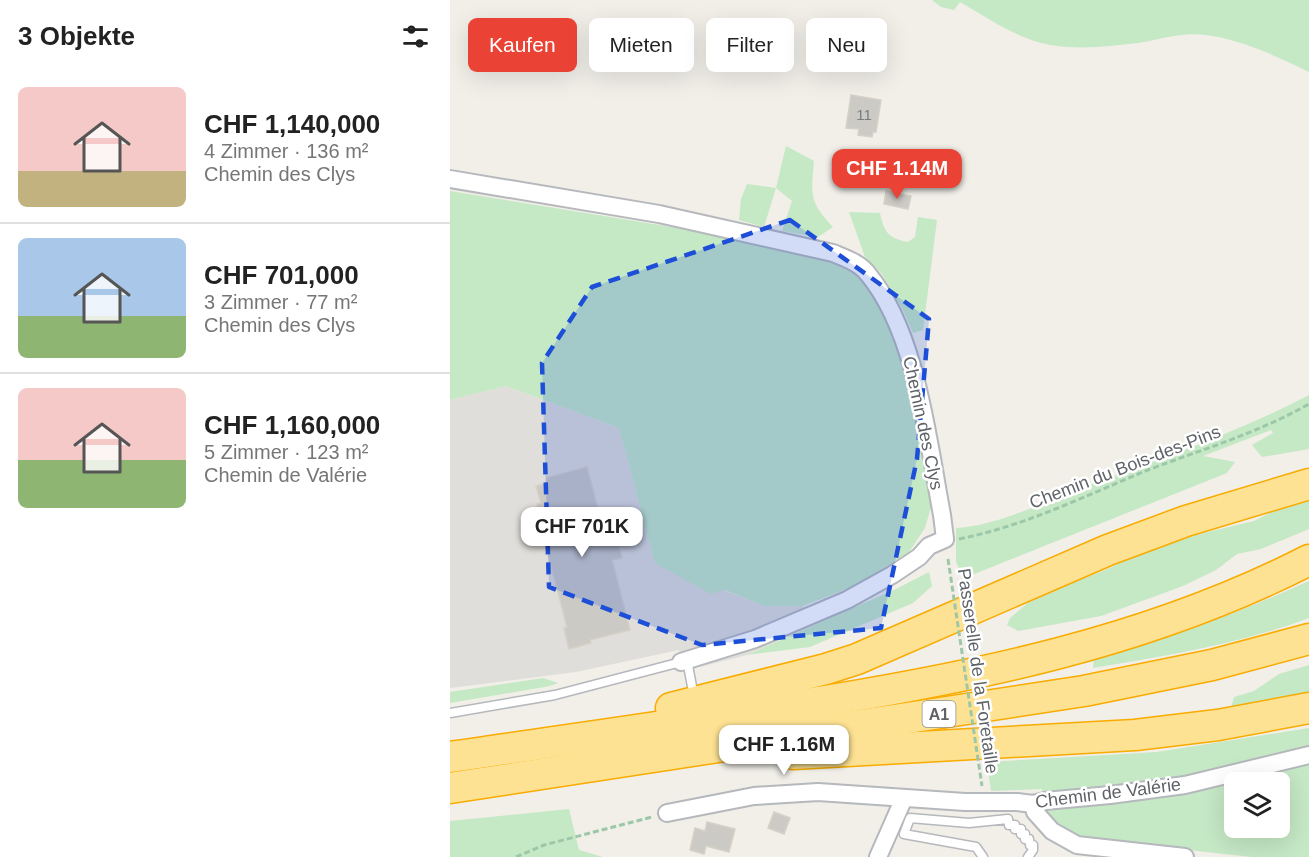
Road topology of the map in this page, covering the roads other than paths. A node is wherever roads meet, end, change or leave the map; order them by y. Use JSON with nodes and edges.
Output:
{"nodes":[{"id":1,"x":450,"y":179,"type":"edge"},
{"id":2,"x":1309,"y":484,"type":"edge"},
{"id":3,"x":1309,"y":560,"type":"edge"},
{"id":4,"x":1309,"y":639,"type":"edge"},
{"id":5,"x":684,"y":661,"type":"junction"},
{"id":6,"x":695,"y":701,"type":"junction"},
{"id":7,"x":1309,"y":708,"type":"edge"},
{"id":8,"x":450,"y":713,"type":"edge"},
{"id":9,"x":500,"y":750,"type":"junction"},
{"id":10,"x":1309,"y":754,"type":"edge"},
{"id":11,"x":450,"y":757,"type":"edge"},
{"id":12,"x":566,"y":771,"type":"junction"},
{"id":13,"x":450,"y":788,"type":"edge"},
{"id":14,"x":904,"y":798,"type":"junction"},
{"id":15,"x":1033,"y":804,"type":"junction"},
{"id":16,"x":666,"y":813,"type":"road end"},
{"id":17,"x":878,"y":857,"type":"edge"},
{"id":18,"x":983,"y":857,"type":"edge"},
{"id":19,"x":1028,"y":857,"type":"edge"},
{"id":20,"x":1185,"y":857,"type":"edge"}],
"edges":[{"from":1,"to":5,"type":"street","name":"Chemin des Clys"},
{"from":2,"to":6,"type":"highway"},
{"from":3,"to":9,"type":"highway","number":"A1"},
{"from":4,"to":12,"type":"highway","number":"A1"},
{"from":5,"to":6,"type":"lane"},
{"from":5,"to":8,"type":"lane"},
{"from":6,"to":9,"type":"highway"},
{"from":7,"to":12,"type":"highway"},
{"from":9,"to":11,"type":"highway","number":"A1"},
{"from":10,"to":15,"type":"street","name":"Chemin de Valérie"},
{"from":12,"to":13,"type":"highway","number":"A1"},
{"from":14,"to":15,"type":"street","name":"Chemin de Valérie"},
{"from":14,"to":16,"type":"street","name":"Chemin de Valérie"},
{"from":14,"to":17,"type":"street"},
{"from":15,"to":20,"type":"street"},
{"from":18,"to":19,"type":"lane"}]}
